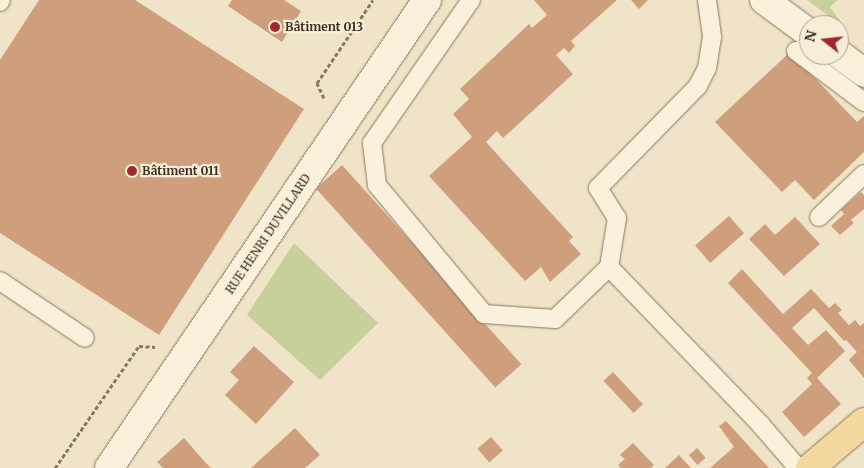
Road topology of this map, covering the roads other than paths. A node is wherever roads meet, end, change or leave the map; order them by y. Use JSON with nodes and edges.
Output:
{"nodes":[{"id":1,"x":426,"y":0,"type":"edge"},
{"id":2,"x":471,"y":0,"type":"edge"},
{"id":3,"x":707,"y":0,"type":"edge"},
{"id":4,"x":764,"y":0,"type":"edge"},
{"id":5,"x":799,"y":38,"type":"edge"},
{"id":6,"x":849,"y":62,"type":"edge"},
{"id":7,"x":826,"y":65,"type":"edge"},
{"id":8,"x":864,"y":73,"type":"edge"},
{"id":9,"x":864,"y":102,"type":"edge"},
{"id":10,"x":864,"y":174,"type":"edge"},
{"id":11,"x":819,"y":217,"type":"dead end"},
{"id":12,"x":609,"y":267,"type":"junction"},
{"id":13,"x":0,"y":281,"type":"edge"},
{"id":14,"x":85,"y":338,"type":"dead end"},
{"id":15,"x":864,"y":422,"type":"edge"},
{"id":16,"x":109,"y":468,"type":"edge"},
{"id":17,"x":798,"y":468,"type":"edge"},
{"id":18,"x":810,"y":468,"type":"edge"}],
"edges":[{"from":1,"to":16,"type":"street","name":"RUE HENRI DUVILLARD"},
{"from":2,"to":12,"type":"lane"},
{"from":3,"to":12,"type":"lane"},
{"from":4,"to":5,"type":"street"},
{"from":6,"to":8,"type":"street"},
{"from":7,"to":9,"type":"lane"},
{"from":10,"to":11,"type":"lane"},
{"from":12,"to":17,"type":"lane"},
{"from":13,"to":14,"type":"lane"},
{"from":15,"to":18,"type":"main road"}]}
